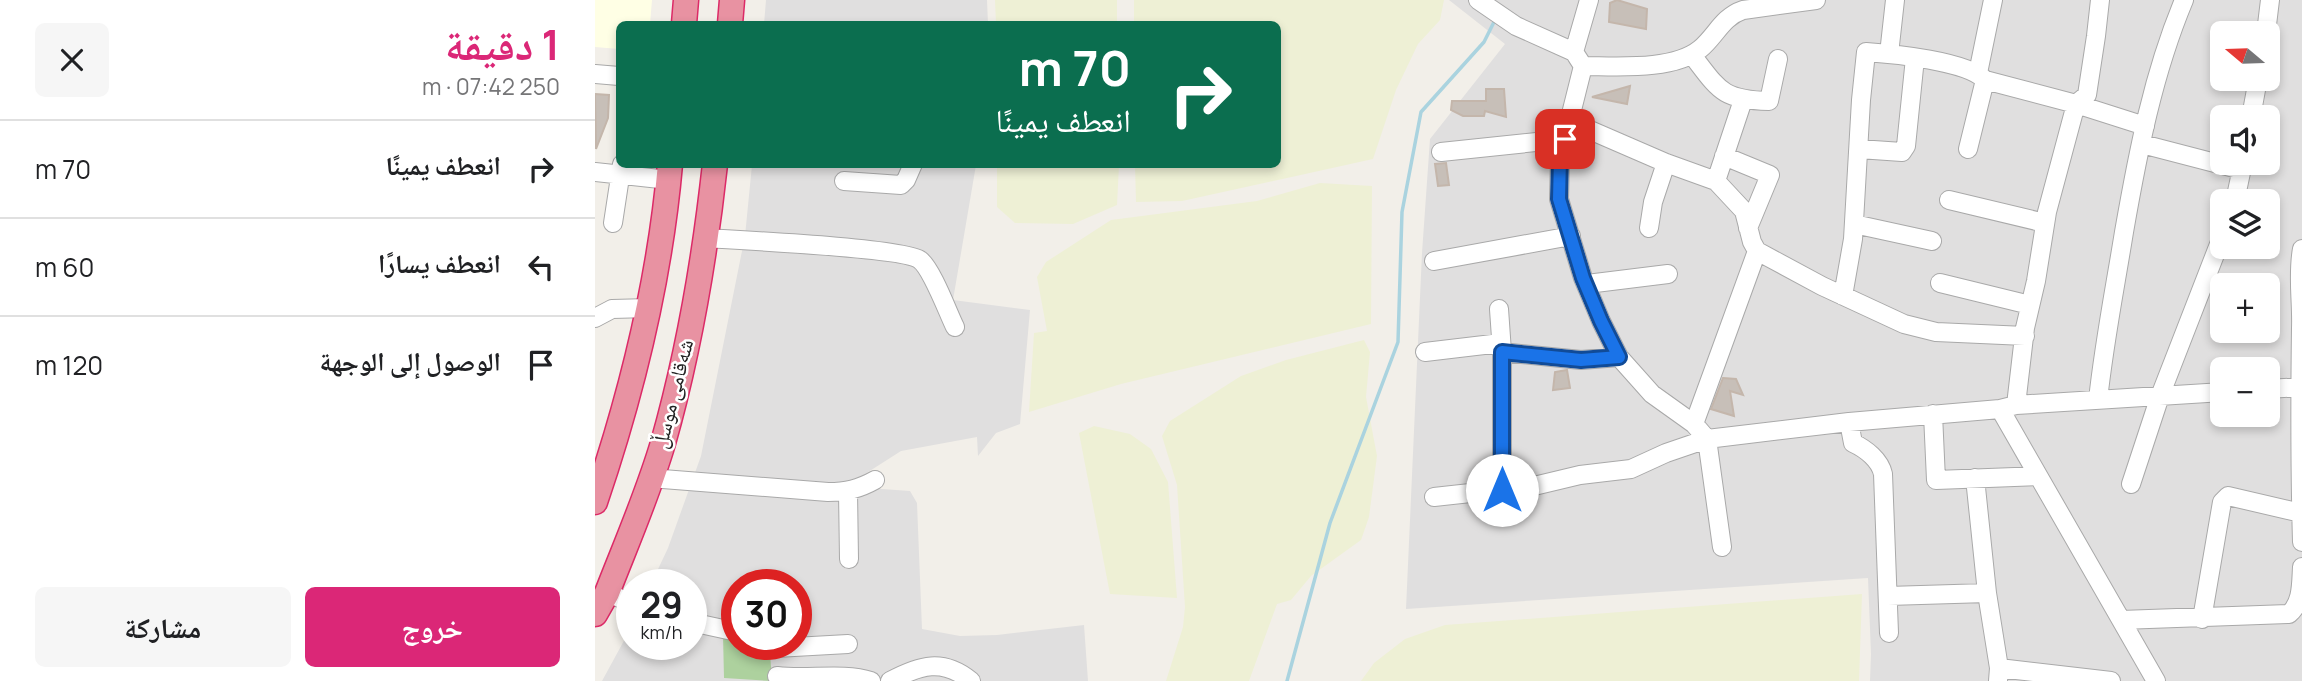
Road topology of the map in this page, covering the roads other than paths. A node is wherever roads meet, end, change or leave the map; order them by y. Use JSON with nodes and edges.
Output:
{"nodes":[{"id":1,"x":686,"y":0,"type":"edge"},
{"id":2,"x":732,"y":0,"type":"edge"},
{"id":3,"x":1589,"y":0,"type":"edge"},
{"id":4,"x":1816,"y":0,"type":"edge"},
{"id":5,"x":1895,"y":0,"type":"edge"},
{"id":6,"x":1993,"y":0,"type":"edge"},
{"id":7,"x":2099,"y":0,"type":"edge"},
{"id":8,"x":2184,"y":0,"type":"edge"},
{"id":9,"x":2270,"y":0,"type":"edge"},
{"id":10,"x":1479,"y":1,"type":"edge"},
{"id":11,"x":1728,"y":9,"type":"edge"},
{"id":12,"x":684,"y":21,"type":"edge"},
{"id":13,"x":730,"y":21,"type":"edge"},
{"id":14,"x":2267,"y":21,"type":"edge"},
{"id":15,"x":1889,"y":54,"type":"junction"},
{"id":16,"x":1692,"y":55,"type":"junction"},
{"id":17,"x":1915,"y":58,"type":"junction"},
{"id":18,"x":1578,"y":59,"type":"junction"},
{"id":19,"x":1778,"y":60,"type":"dead end"},
{"id":20,"x":595,"y":74,"type":"edge"},
{"id":21,"x":616,"y":76,"type":"edge"},
{"id":22,"x":1982,"y":77,"type":"junction"},
{"id":23,"x":1744,"y":100,"type":"junction"},
{"id":24,"x":2076,"y":104,"type":"junction"},
{"id":25,"x":1567,"y":130,"type":"junction"},
{"id":26,"x":2143,"y":135,"type":"junction"},
{"id":27,"x":1859,"y":149,"type":"junction"},
{"id":28,"x":1968,"y":149,"type":"dead end"},
{"id":29,"x":1441,"y":152,"type":"dead end"},
{"id":30,"x":1724,"y":156,"type":"junction"},
{"id":31,"x":2210,"y":156,"type":"edge"},
{"id":32,"x":1666,"y":163,"type":"junction"},
{"id":33,"x":714,"y":168,"type":"edge"},
{"id":34,"x":912,"y":168,"type":"edge"},
{"id":35,"x":622,"y":169,"type":"edge"},
{"id":36,"x":595,"y":172,"type":"edge"},
{"id":37,"x":670,"y":172,"type":"edge"},
{"id":38,"x":844,"y":181,"type":"dead end"},
{"id":39,"x":1716,"y":181,"type":"junction"},
{"id":40,"x":1949,"y":200,"type":"dead end"},
{"id":41,"x":613,"y":223,"type":"dead end"},
{"id":42,"x":1854,"y":223,"type":"junction"},
{"id":43,"x":2045,"y":223,"type":"junction"},
{"id":44,"x":1649,"y":228,"type":"dead end"},
{"id":45,"x":1748,"y":228,"type":"junction"},
{"id":46,"x":1570,"y":236,"type":"junction"},
{"id":47,"x":705,"y":238,"type":"junction"},
{"id":48,"x":1932,"y":241,"type":"dead end"},
{"id":49,"x":2302,"y":248,"type":"edge"},
{"id":50,"x":1757,"y":251,"type":"junction"},
{"id":51,"x":2213,"y":259,"type":"edge"},
{"id":52,"x":1434,"y":261,"type":"dead end"},
{"id":53,"x":1668,"y":274,"type":"dead end"},
{"id":54,"x":1940,"y":283,"type":"dead end"},
{"id":55,"x":1587,"y":284,"type":"junction"},
{"id":56,"x":1843,"y":296,"type":"junction"},
{"id":57,"x":2030,"y":305,"type":"junction"},
{"id":58,"x":603,"y":307,"type":"edge"},
{"id":59,"x":649,"y":308,"type":"junction"},
{"id":60,"x":2302,"y":308,"type":"edge"},
{"id":61,"x":1499,"y":309,"type":"dead end"},
{"id":62,"x":595,"y":318,"type":"edge"},
{"id":63,"x":955,"y":327,"type":"dead end"},
{"id":64,"x":2025,"y":337,"type":"junction"},
{"id":65,"x":1502,"y":347,"type":"junction"},
{"id":66,"x":1425,"y":352,"type":"dead end"},
{"id":67,"x":1619,"y":357,"type":"junction"},
{"id":68,"x":2301,"y":387,"type":"edge"},
{"id":69,"x":2280,"y":388,"type":"edge"},
{"id":70,"x":2210,"y":393,"type":"edge"},
{"id":71,"x":2159,"y":396,"type":"junction"},
{"id":72,"x":2098,"y":400,"type":"junction"},
{"id":73,"x":2008,"y":407,"type":"junction"},
{"id":74,"x":1933,"y":414,"type":"junction"},
{"id":75,"x":1849,"y":422,"type":"junction"},
{"id":76,"x":1694,"y":424,"type":"junction"},
{"id":77,"x":1707,"y":439,"type":"junction"},
{"id":78,"x":2038,"y":476,"type":"junction"},
{"id":79,"x":650,"y":478,"type":"junction"},
{"id":80,"x":1975,"y":478,"type":"junction"},
{"id":81,"x":875,"y":480,"type":"dead end"},
{"id":82,"x":2131,"y":484,"type":"dead end"},
{"id":83,"x":1502,"y":490,"type":"junction"},
{"id":84,"x":848,"y":491,"type":"junction"},
{"id":85,"x":1434,"y":497,"type":"dead end"},
{"id":86,"x":595,"y":502,"type":"edge"},
{"id":87,"x":2301,"y":513,"type":"edge"},
{"id":88,"x":2302,"y":542,"type":"edge"},
{"id":89,"x":1722,"y":547,"type":"dead end"},
{"id":90,"x":849,"y":559,"type":"dead end"},
{"id":91,"x":2302,"y":567,"type":"edge"},
{"id":92,"x":1987,"y":593,"type":"junction"},
{"id":93,"x":1888,"y":596,"type":"junction"},
{"id":94,"x":601,"y":604,"type":"edge"},
{"id":95,"x":2202,"y":618,"type":"junction"},
{"id":96,"x":2120,"y":620,"type":"junction"},
{"id":97,"x":1889,"y":633,"type":"dead end"},
{"id":98,"x":848,"y":644,"type":"dead end"},
{"id":99,"x":812,"y":645,"type":"edge"},
{"id":100,"x":776,"y":660,"type":"edge"},
{"id":101,"x":1998,"y":674,"type":"edge"},
{"id":102,"x":777,"y":678,"type":"edge"},
{"id":103,"x":871,"y":681,"type":"edge"},
{"id":104,"x":890,"y":681,"type":"edge"},
{"id":105,"x":971,"y":681,"type":"edge"},
{"id":106,"x":2111,"y":681,"type":"edge"},
{"id":107,"x":2156,"y":681,"type":"edge"}],
"edges":[{"from":1,"to":12,"type":"highway"},
{"from":2,"to":13,"type":"highway"},
{"from":3,"to":18,"type":"street"},
{"from":4,"to":11,"type":"street"},
{"from":5,"to":15,"type":"street"},
{"from":6,"to":22,"type":"street"},
{"from":7,"to":24,"type":"street"},
{"from":8,"to":26,"type":"street"},
{"from":9,"to":14,"type":"street"},
{"from":10,"to":18,"type":"street"},
{"from":11,"to":16,"type":"street"},
{"from":15,"to":17,"type":"street"},
{"from":15,"to":27,"type":"street"},
{"from":16,"to":18,"type":"street"},
{"from":16,"to":23,"type":"street"},
{"from":17,"to":22,"type":"street"},
{"from":17,"to":27,"type":"street"},
{"from":18,"to":25,"type":"street"},
{"from":19,"to":23,"type":"street"},
{"from":20,"to":21,"type":"street"},
{"from":22,"to":24,"type":"street"},
{"from":22,"to":28,"type":"street"},
{"from":23,"to":30,"type":"street"},
{"from":24,"to":26,"type":"street"},
{"from":24,"to":43,"type":"street"},
{"from":25,"to":29,"type":"street"},
{"from":25,"to":32,"type":"street"},
{"from":25,"to":46,"type":"street"},
{"from":26,"to":31,"type":"street"},
{"from":26,"to":72,"type":"street"},
{"from":27,"to":42,"type":"street"},
{"from":30,"to":39,"type":"street"},
{"from":30,"to":45,"type":"street"},
{"from":32,"to":39,"type":"street"},
{"from":32,"to":44,"type":"street"},
{"from":33,"to":47,"type":"highway","name":"شەقامی موسڵ"},
{"from":34,"to":38,"type":"street"},
{"from":35,"to":36,"type":"street"},
{"from":35,"to":37,"type":"street"},
{"from":35,"to":41,"type":"street"},
{"from":37,"to":59,"type":"highway","name":"شەقامی موسڵ"},
{"from":39,"to":45,"type":"street"},
{"from":40,"to":43,"type":"street"},
{"from":42,"to":48,"type":"street"},
{"from":42,"to":56,"type":"street"},
{"from":43,"to":57,"type":"street"},
{"from":45,"to":50,"type":"street"},
{"from":46,"to":52,"type":"street"},
{"from":46,"to":55,"type":"street"},
{"from":47,"to":63,"type":"street"},
{"from":47,"to":79,"type":"highway","name":"شەقامی موسڵ"},
{"from":49,"to":60,"type":"street"},
{"from":50,"to":56,"type":"street"},
{"from":50,"to":76,"type":"street"},
{"from":51,"to":71,"type":"street"},
{"from":53,"to":55,"type":"street"},
{"from":54,"to":57,"type":"street"},
{"from":55,"to":67,"type":"street"},
{"from":56,"to":64,"type":"street"},
{"from":57,"to":64,"type":"street"},
{"from":58,"to":59,"type":"street"},
{"from":58,"to":62,"type":"street"},
{"from":59,"to":86,"type":"highway","name":"شەقامی موسڵ"},
{"from":60,"to":68,"type":"street"},
{"from":61,"to":65,"type":"street"},
{"from":64,"to":73,"type":"street"},
{"from":65,"to":66,"type":"street"},
{"from":65,"to":67,"type":"street"},
{"from":65,"to":83,"type":"street"},
{"from":67,"to":76,"type":"street"},
{"from":68,"to":69,"type":"street"},
{"from":68,"to":87,"type":"street"},
{"from":70,"to":71,"type":"street"},
{"from":71,"to":72,"type":"street"},
{"from":71,"to":82,"type":"street"},
{"from":72,"to":73,"type":"street"},
{"from":73,"to":74,"type":"street"},
{"from":73,"to":78,"type":"street"},
{"from":74,"to":75,"type":"street"},
{"from":74,"to":80,"type":"street"},
{"from":75,"to":77,"type":"street"},
{"from":75,"to":93,"type":"street"},
{"from":76,"to":77,"type":"street"},
{"from":77,"to":83,"type":"street"},
{"from":77,"to":89,"type":"street"},
{"from":78,"to":80,"type":"street"},
{"from":78,"to":96,"type":"street"},
{"from":79,"to":84,"type":"street"},
{"from":79,"to":94,"type":"highway","name":"شەقامی موسڵ"},
{"from":80,"to":92,"type":"street"},
{"from":81,"to":84,"type":"street"},
{"from":83,"to":85,"type":"street"},
{"from":84,"to":90,"type":"street"},
{"from":87,"to":88,"type":"street"},
{"from":87,"to":95,"type":"street"},
{"from":91,"to":95,"type":"street"},
{"from":92,"to":93,"type":"street"},
{"from":92,"to":101,"type":"street"},
{"from":93,"to":97,"type":"street"},
{"from":95,"to":96,"type":"street"},
{"from":96,"to":107,"type":"street"},
{"from":98,"to":99,"type":"street"},
{"from":100,"to":102,"type":"street"},
{"from":101,"to":106,"type":"street"},
{"from":102,"to":103,"type":"street"},
{"from":104,"to":105,"type":"street"}]}
